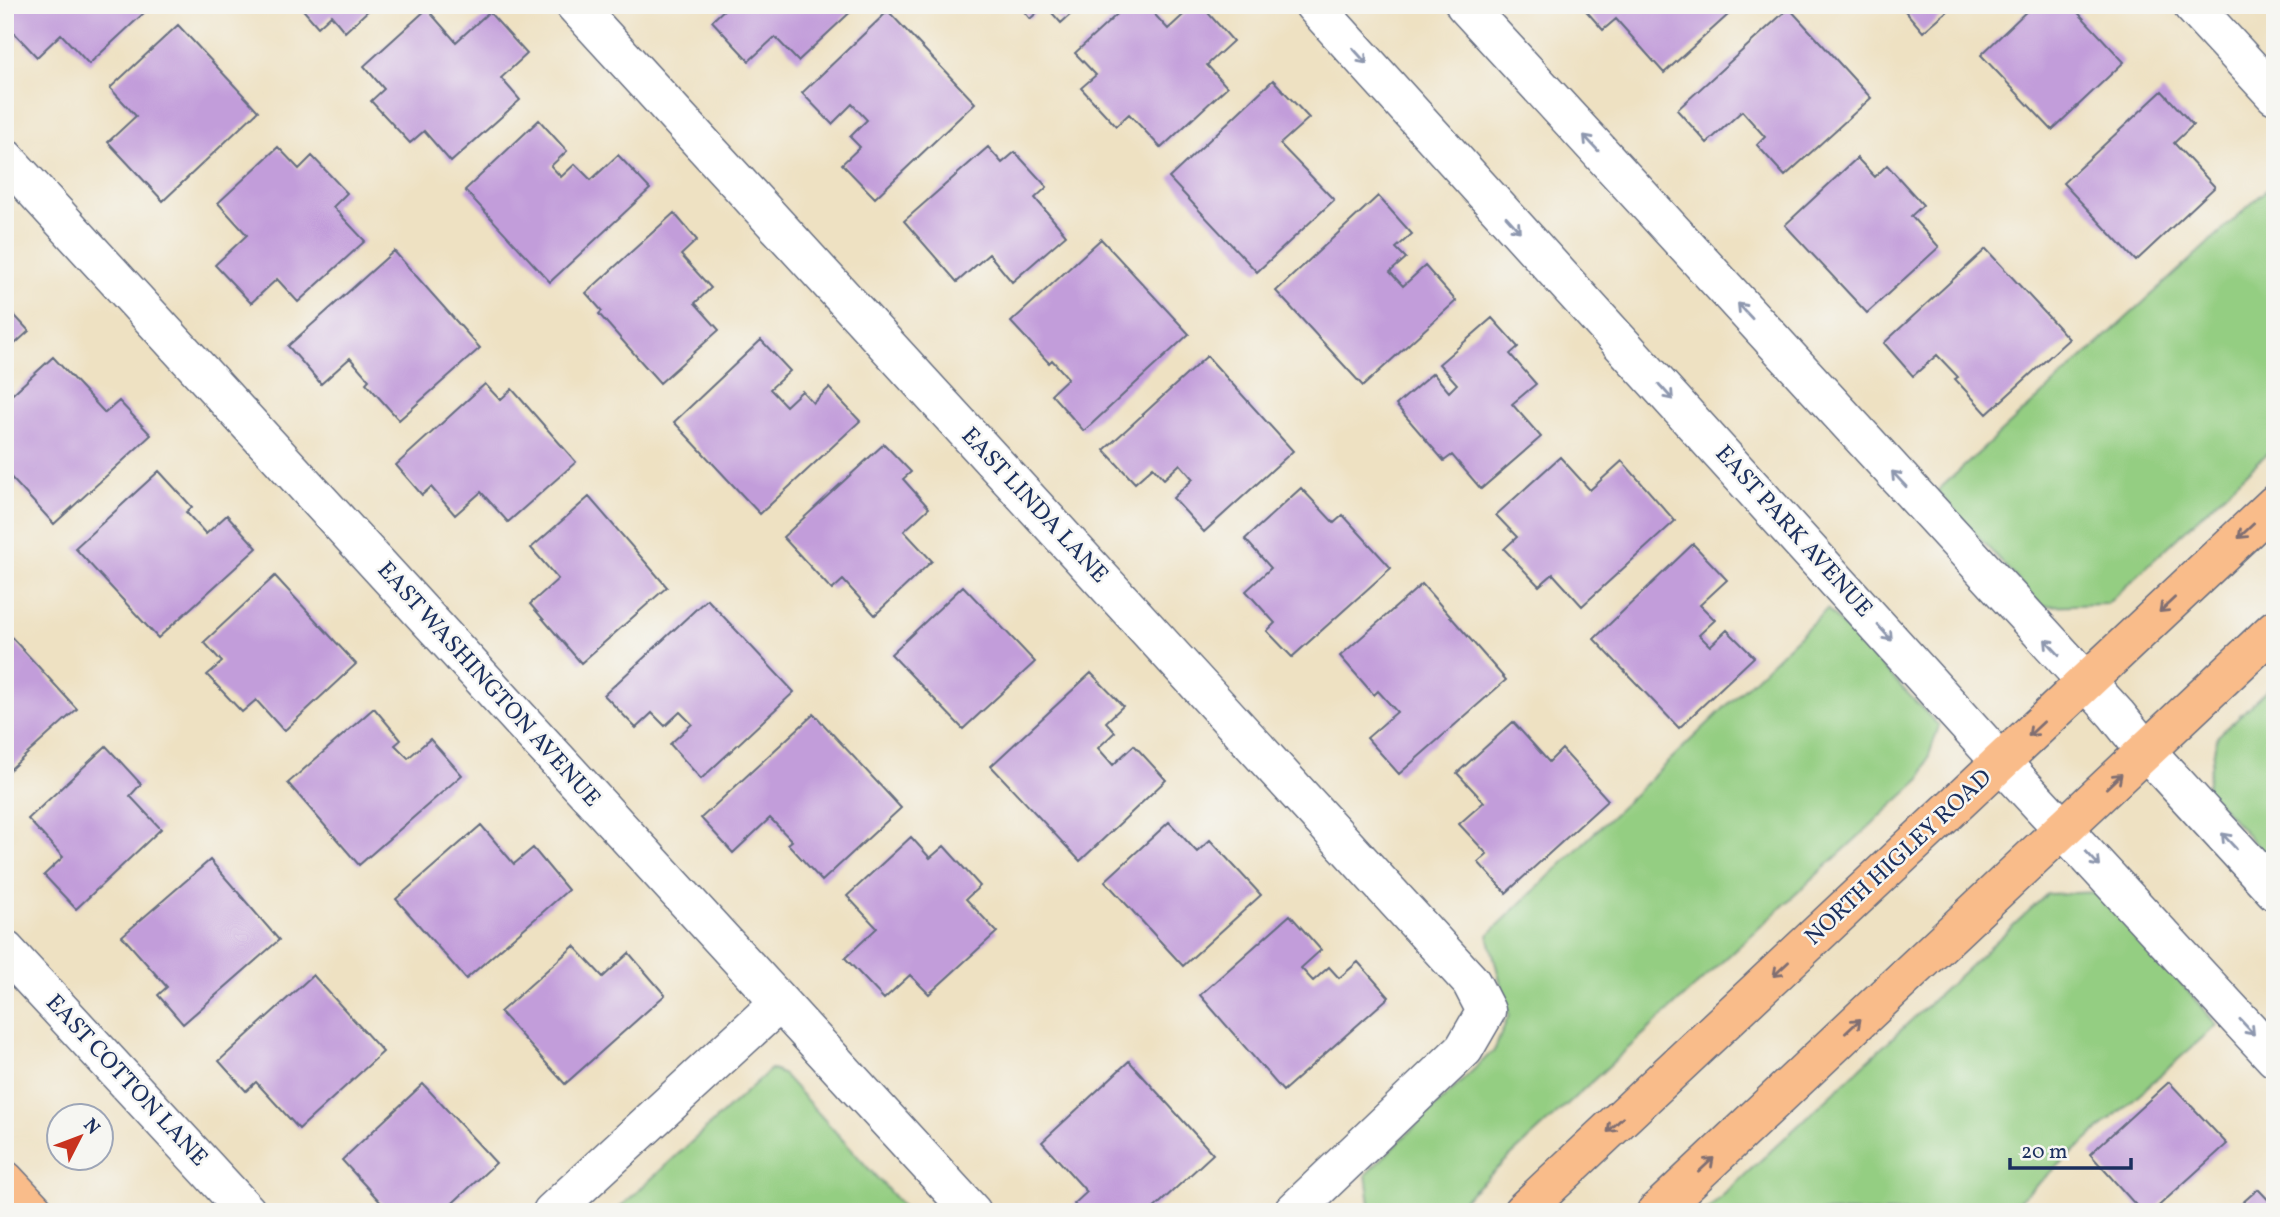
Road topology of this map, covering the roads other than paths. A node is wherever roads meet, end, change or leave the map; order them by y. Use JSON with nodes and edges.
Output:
{"nodes":[{"id":1,"x":575,"y":5,"type":"edge"},
{"id":2,"x":1314,"y":5,"type":"edge"},
{"id":3,"x":1465,"y":5,"type":"edge"},
{"id":4,"x":2192,"y":5,"type":"edge"},
{"id":5,"x":2275,"y":95,"type":"edge"},
{"id":6,"x":5,"y":158,"type":"edge"},
{"id":7,"x":2275,"y":504,"type":"edge"},
{"id":8,"x":2275,"y":629,"type":"edge"},
{"id":9,"x":2086,"y":683,"type":"junction"},
{"id":10,"x":2146,"y":751,"type":"junction"},
{"id":11,"x":2001,"y":762,"type":"junction"},
{"id":12,"x":2064,"y":828,"type":"junction"},
{"id":13,"x":2275,"y":891,"type":"edge"},
{"id":14,"x":5,"y":950,"type":"edge"},
{"id":15,"x":779,"y":1003,"type":"junction"},
{"id":16,"x":2275,"y":1058,"type":"edge"},
{"id":17,"x":5,"y":1180,"type":"edge"},
{"id":18,"x":1312,"y":1205,"type":"edge"},
{"id":19,"x":34,"y":1212,"type":"edge"},
{"id":20,"x":247,"y":1212,"type":"edge"},
{"id":21,"x":552,"y":1212,"type":"edge"},
{"id":22,"x":972,"y":1212,"type":"edge"},
{"id":23,"x":1522,"y":1212,"type":"edge"},
{"id":24,"x":1656,"y":1212,"type":"edge"}],
"edges":[{"from":1,"to":18,"type":"street","name":"EAST LINDA LANE"},
{"from":2,"to":11,"type":"street","name":"EAST PARK AVENUE","one_way":true},
{"from":9,"to":3,"type":"street","one_way":true},
{"from":4,"to":5,"type":"street"},
{"from":6,"to":15,"type":"street","name":"EAST WASHINGTON AVENUE"},
{"from":7,"to":9,"type":"main road","name":"NORTH HIGLEY ROAD","one_way":true},
{"from":8,"to":10,"type":"main road"},
{"from":9,"to":10,"type":"street"},
{"from":9,"to":11,"type":"main road","name":"NORTH HIGLEY ROAD","one_way":true},
{"from":12,"to":10,"type":"main road","one_way":true},
{"from":13,"to":10,"type":"street","one_way":true},
{"from":11,"to":12,"type":"street","name":"EAST PARK AVENUE"},
{"from":11,"to":23,"type":"main road","name":"NORTH HIGLEY ROAD","one_way":true},
{"from":12,"to":16,"type":"street","name":"EAST PARK AVENUE","one_way":true},
{"from":24,"to":12,"type":"main road","one_way":true},
{"from":14,"to":20,"type":"street","name":"EAST COTTON LANE"},
{"from":15,"to":21,"type":"street"},
{"from":15,"to":22,"type":"street","name":"EAST WASHINGTON AVENUE"},
{"from":17,"to":19,"type":"main road"}]}
